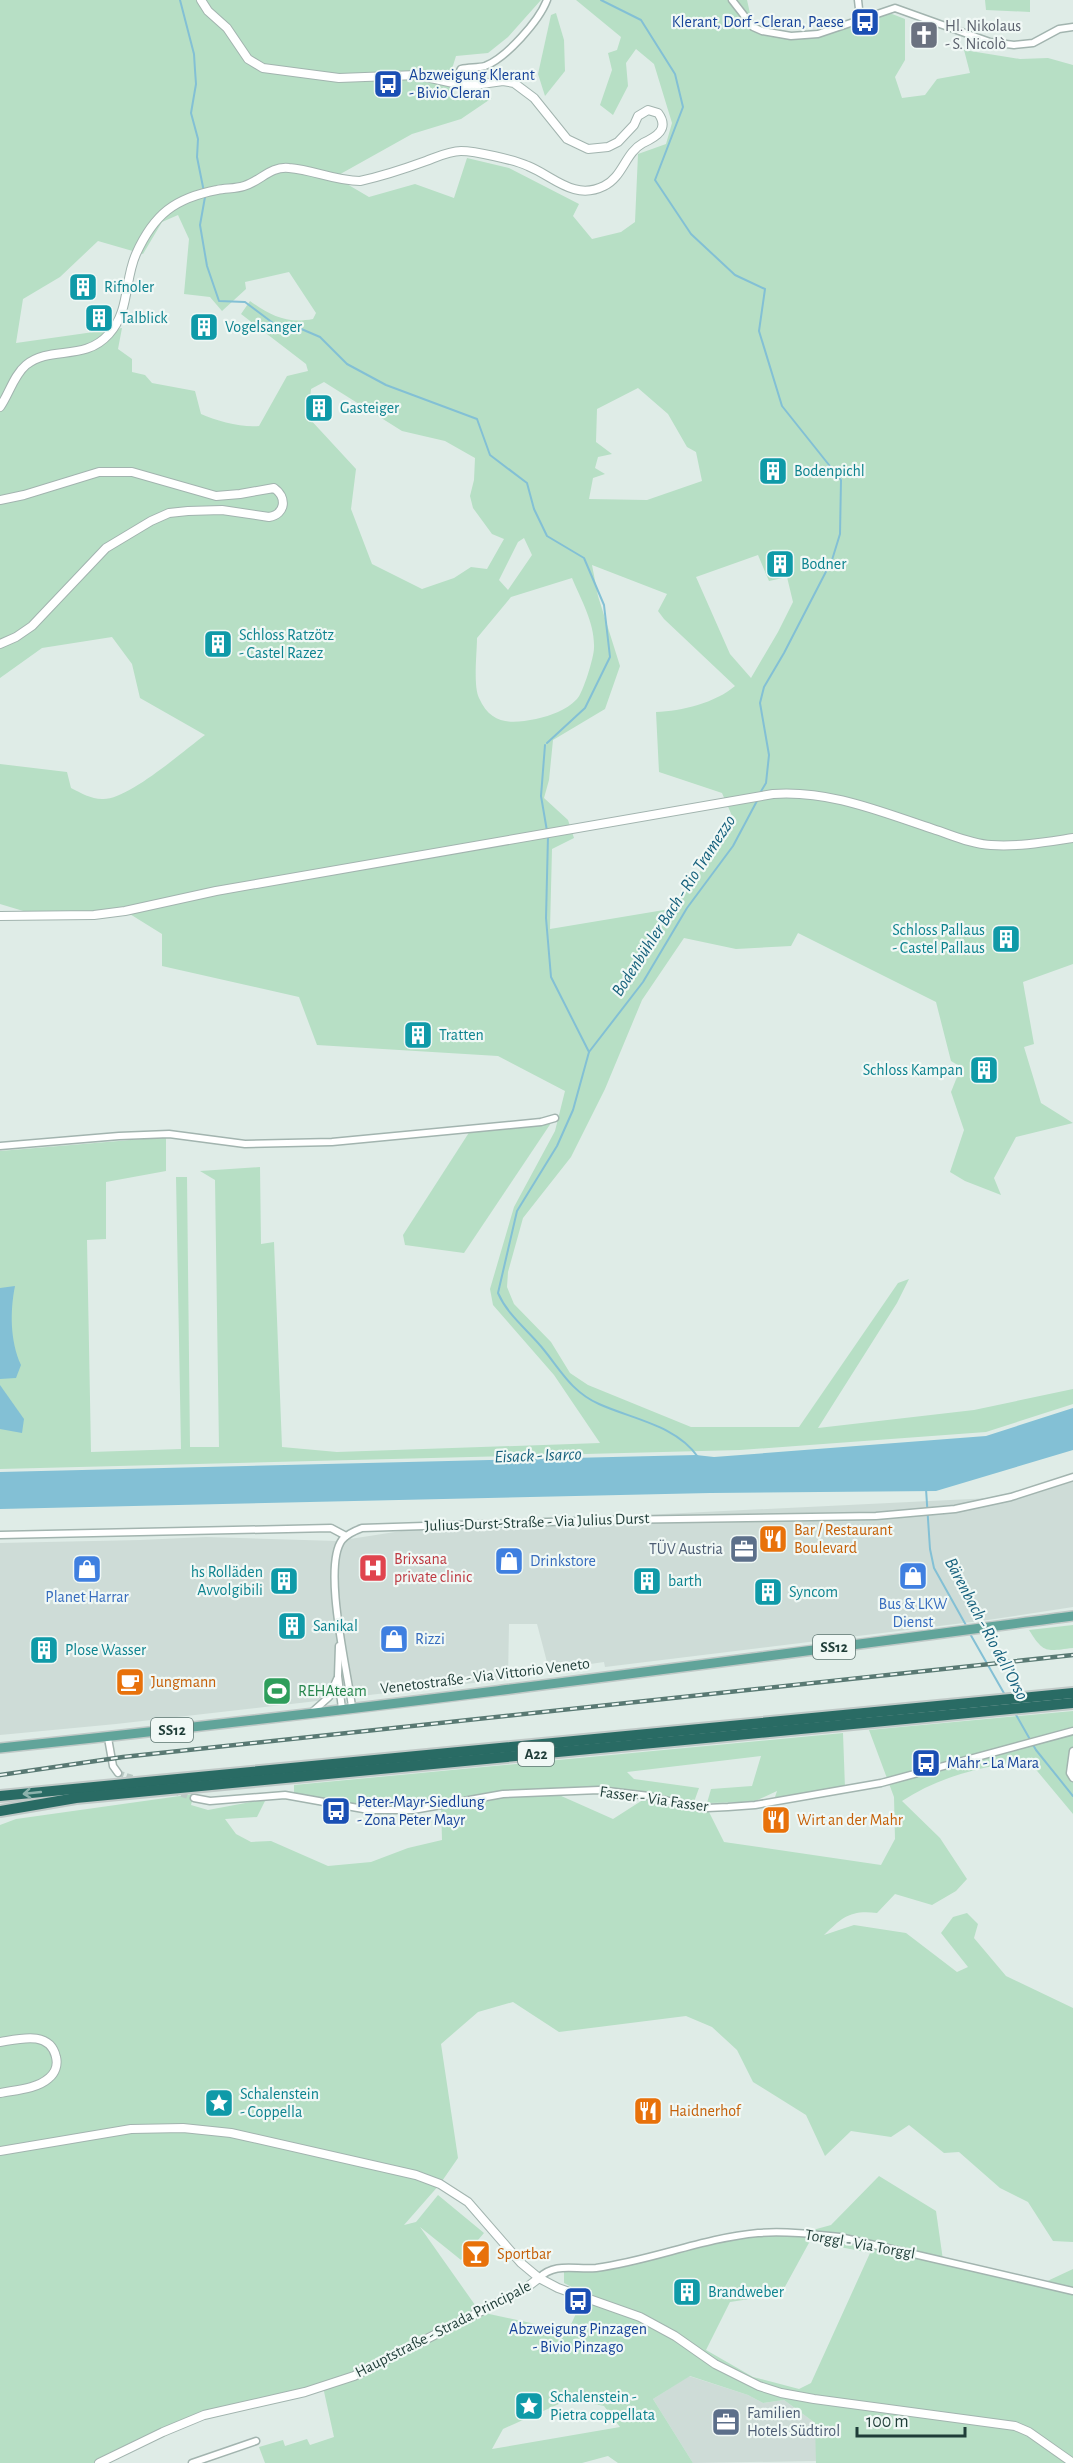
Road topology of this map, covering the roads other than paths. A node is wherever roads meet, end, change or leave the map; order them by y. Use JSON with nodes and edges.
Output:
{"nodes":[{"id":1,"x":201,"y":0,"type":"edge"},
{"id":2,"x":547,"y":0,"type":"edge"},
{"id":3,"x":732,"y":0,"type":"edge"},
{"id":4,"x":858,"y":0,"type":"edge"},
{"id":5,"x":898,"y":0,"type":"edge"},
{"id":6,"x":895,"y":8,"type":"junction"},
{"id":7,"x":861,"y":18,"type":"junction"},
{"id":8,"x":1073,"y":27,"type":"edge"},
{"id":9,"x":454,"y":82,"type":"junction"},
{"id":10,"x":0,"y":407,"type":"edge"},
{"id":11,"x":0,"y":500,"type":"edge"},
{"id":12,"x":0,"y":644,"type":"edge"},
{"id":13,"x":1073,"y":838,"type":"edge"},
{"id":14,"x":0,"y":916,"type":"edge"},
{"id":15,"x":555,"y":1118,"type":"dead end"},
{"id":16,"x":0,"y":1146,"type":"edge"},
{"id":17,"x":1073,"y":1477,"type":"edge"},
{"id":18,"x":0,"y":1535,"type":"edge"},
{"id":19,"x":346,"y":1536,"type":"junction"},
{"id":20,"x":1073,"y":1616,"type":"edge"},
{"id":21,"x":340,"y":1636,"type":"junction"},
{"id":22,"x":338,"y":1676,"type":"junction"},
{"id":23,"x":1073,"y":1693,"type":"edge"},
{"id":24,"x":1073,"y":1703,"type":"edge"},
{"id":25,"x":352,"y":1707,"type":"junction"},
{"id":26,"x":342,"y":1709,"type":"junction"},
{"id":27,"x":311,"y":1713,"type":"junction"},
{"id":28,"x":1073,"y":1731,"type":"edge"},
{"id":29,"x":108,"y":1738,"type":"junction"},
{"id":30,"x":0,"y":1748,"type":"edge"},
{"id":31,"x":1073,"y":1751,"type":"edge"},
{"id":32,"x":118,"y":1773,"type":"dead end"},
{"id":33,"x":1073,"y":1778,"type":"edge"},
{"id":34,"x":0,"y":1796,"type":"edge"},
{"id":35,"x":194,"y":1798,"type":"tunnel mouth"},
{"id":36,"x":0,"y":1811,"type":"edge"},
{"id":37,"x":0,"y":2042,"type":"edge"},
{"id":38,"x":0,"y":2092,"type":"edge"},
{"id":39,"x":0,"y":2151,"type":"edge"},
{"id":40,"x":539,"y":2278,"type":"junction"},
{"id":41,"x":1073,"y":2291,"type":"edge"},
{"id":42,"x":256,"y":2441,"type":"dead end"},
{"id":43,"x":99,"y":2463,"type":"edge"},
{"id":44,"x":192,"y":2463,"type":"edge"},
{"id":45,"x":1073,"y":2463,"type":"edge"}],
"edges":[{"from":1,"to":9,"type":"street"},
{"from":2,"to":9,"type":"street"},
{"from":3,"to":7,"type":"street"},
{"from":4,"to":7,"type":"street"},
{"from":5,"to":6,"type":"street"},
{"from":6,"to":7,"type":"street"},
{"from":6,"to":8,"type":"street"},
{"from":9,"to":10,"type":"street"},
{"from":11,"to":12,"type":"street"},
{"from":13,"to":14,"type":"street"},
{"from":15,"to":16,"type":"street"},
{"from":17,"to":19,"type":"street","name":"Julius-Durst-Straße - Via Julius Durst"},
{"from":18,"to":19,"type":"street"},
{"from":19,"to":21,"type":"street"},
{"from":20,"to":25,"type":"main road","name":"Venetostraße - Via Vittorio Veneto","number":"SS12"},
{"from":21,"to":22,"type":"street"},
{"from":21,"to":25,"type":"street"},
{"from":22,"to":26,"type":"street"},
{"from":22,"to":27,"type":"street"},
{"from":23,"to":34,"type":"highway","number":"A22","one_way":true},
{"from":24,"to":36,"type":"highway","number":"A22"},
{"from":25,"to":26,"type":"main road","name":"Venetostraße - Via Vittorio Veneto","number":"SS12"},
{"from":26,"to":27,"type":"main road","name":"Venetostraße - Via Vittorio Veneto","number":"SS12"},
{"from":27,"to":29,"type":"main road","name":"Venetostraße - Via Vittorio Veneto","number":"SS12"},
{"from":28,"to":35,"type":"street","name":"Fasser - Via Fasser"},
{"from":29,"to":30,"type":"main road","name":"Venetostraße - Via Vittorio Veneto","number":"SS12"},
{"from":29,"to":32,"type":"street"},
{"from":31,"to":33,"type":"street"},
{"from":37,"to":38,"type":"street"},
{"from":39,"to":40,"type":"street","name":"Hauptstraße - Strada Principale"},
{"from":40,"to":41,"type":"street","name":"Torggl - Via Torggl"},
{"from":40,"to":43,"type":"street","name":"Hauptstraße - Strada Principale"},
{"from":40,"to":45,"type":"street"},
{"from":42,"to":44,"type":"street"}]}
